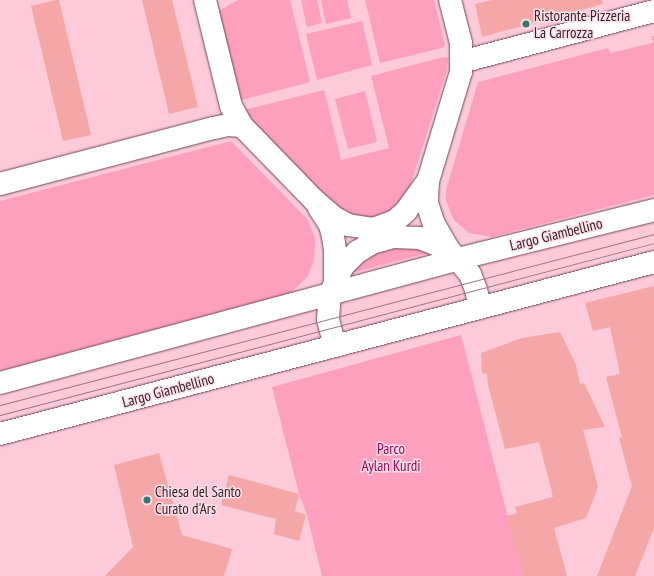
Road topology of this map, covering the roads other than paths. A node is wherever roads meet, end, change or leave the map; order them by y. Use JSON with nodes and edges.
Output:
{"nodes":[{"id":1,"x":205,"y":0,"type":"edge"},
{"id":2,"x":450,"y":0,"type":"edge"},
{"id":3,"x":654,"y":11,"type":"edge"},
{"id":4,"x":461,"y":62,"type":"junction"},
{"id":5,"x":242,"y":126,"type":"junction"},
{"id":6,"x":428,"y":181,"type":"junction"},
{"id":7,"x":0,"y":184,"type":"edge"},
{"id":8,"x":314,"y":200,"type":"junction"},
{"id":9,"x":654,"y":210,"type":"edge"},
{"id":10,"x":453,"y":254,"type":"junction"},
{"id":11,"x":654,"y":262,"type":"edge"},
{"id":12,"x":332,"y":287,"type":"junction"},
{"id":13,"x":480,"y":306,"type":"junction"},
{"id":14,"x":335,"y":346,"type":"junction"},
{"id":15,"x":0,"y":383,"type":"edge"},
{"id":16,"x":0,"y":434,"type":"edge"}],
"edges":[{"from":1,"to":5,"type":"street"},
{"from":2,"to":4,"type":"street"},
{"from":3,"to":4,"type":"street"},
{"from":4,"to":6,"type":"street"},
{"from":5,"to":7,"type":"street"},
{"from":5,"to":8,"type":"street"},
{"from":6,"to":8,"type":"street"},
{"from":6,"to":10,"type":"street"},
{"from":8,"to":12,"type":"street"},
{"from":9,"to":10,"type":"street","name":"Largo Giambellino"},
{"from":10,"to":12,"type":"street","name":"Largo Giambellino"},
{"from":10,"to":12,"type":"street"},
{"from":10,"to":13,"type":"street"},
{"from":11,"to":13,"type":"street","name":"Largo Giambellino"},
{"from":12,"to":14,"type":"street"},
{"from":12,"to":15,"type":"street","name":"Largo Giambellino"},
{"from":13,"to":14,"type":"street","name":"Largo Giambellino"},
{"from":14,"to":16,"type":"street","name":"Largo Giambellino"}]}
